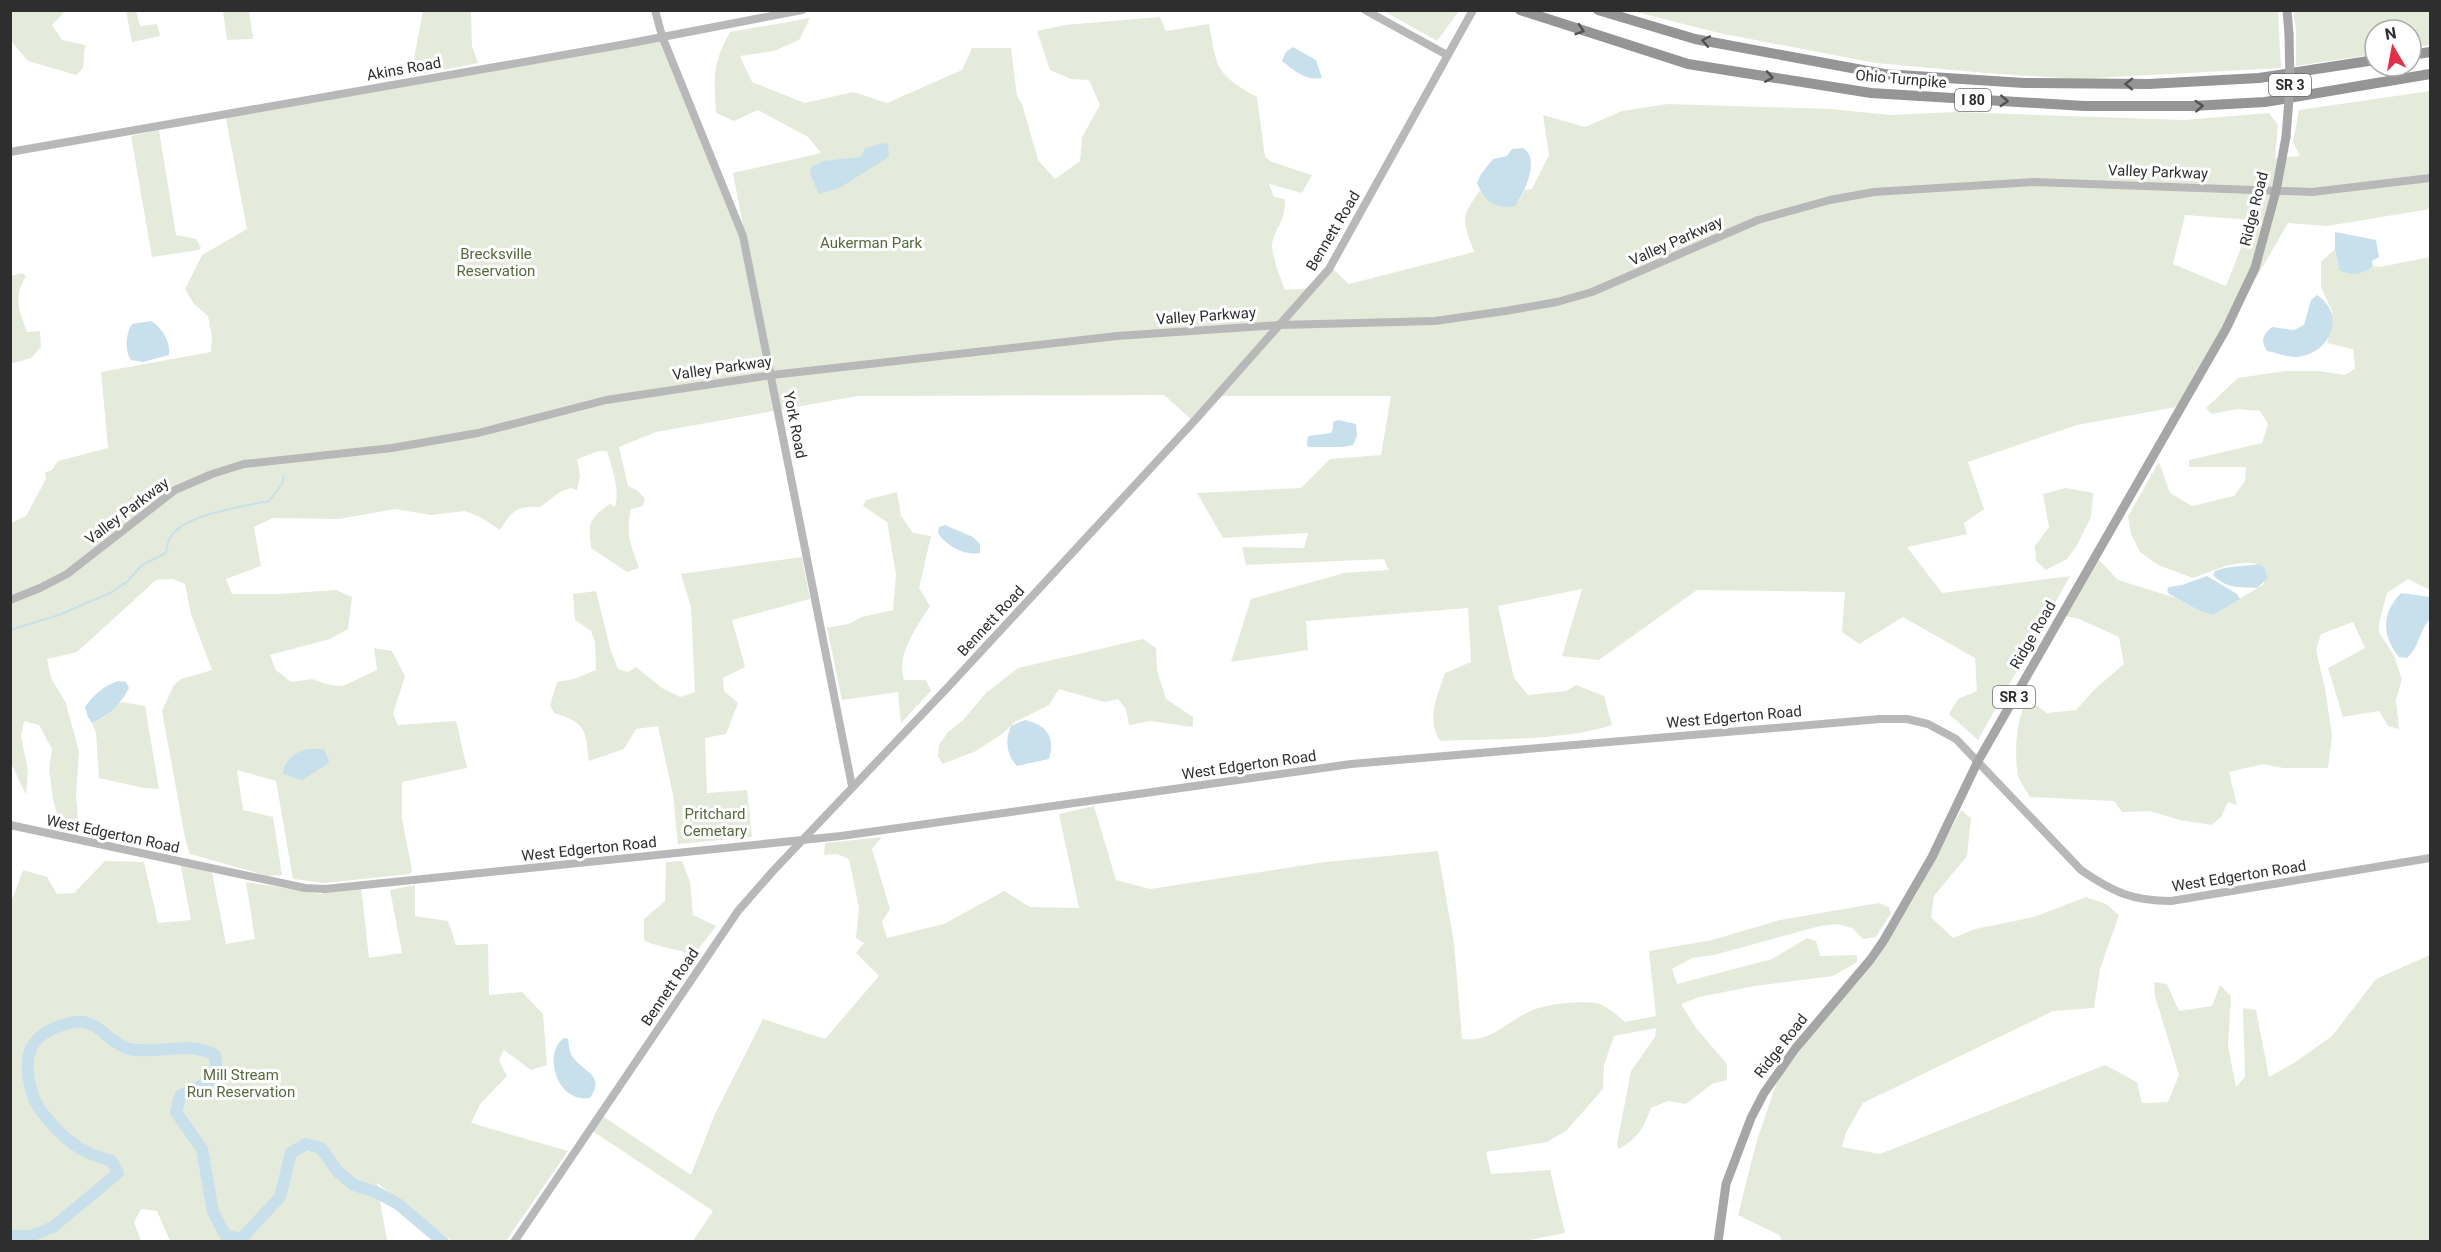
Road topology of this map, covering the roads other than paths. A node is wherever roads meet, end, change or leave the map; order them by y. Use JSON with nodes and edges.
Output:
{"nodes":[{"id":1,"x":655,"y":10,"type":"edge"},
{"id":2,"x":802,"y":10,"type":"edge"},
{"id":3,"x":1365,"y":10,"type":"edge"},
{"id":4,"x":1473,"y":10,"type":"edge"},
{"id":5,"x":1598,"y":10,"type":"edge"},
{"id":6,"x":2287,"y":10,"type":"edge"},
{"id":7,"x":1522,"y":11,"type":"edge"},
{"id":8,"x":662,"y":36,"type":"junction"},
{"id":9,"x":1447,"y":55,"type":"junction"},
{"id":10,"x":2363,"y":62,"type":"edge"},
{"id":11,"x":2430,"y":74,"type":"edge"},
{"id":12,"x":10,"y":152,"type":"edge"},
{"id":13,"x":2430,"y":178,"type":"edge"},
{"id":14,"x":2276,"y":191,"type":"junction"},
{"id":15,"x":1280,"y":325,"type":"junction"},
{"id":16,"x":771,"y":375,"type":"junction"},
{"id":17,"x":10,"y":600,"type":"edge"},
{"id":18,"x":1978,"y":761,"type":"junction"},
{"id":19,"x":852,"y":786,"type":"junction"},
{"id":20,"x":10,"y":825,"type":"edge"},
{"id":21,"x":805,"y":838,"type":"junction"},
{"id":22,"x":2430,"y":858,"type":"edge"},
{"id":23,"x":514,"y":1242,"type":"edge"},
{"id":24,"x":1718,"y":1242,"type":"edge"}],
"edges":[{"from":1,"to":8,"type":"street","name":"York Road"},
{"from":2,"to":8,"type":"street","name":"Akins Road"},
{"from":3,"to":9,"type":"street"},
{"from":4,"to":9,"type":"street","name":"Bennett Road"},
{"from":10,"to":5,"type":"highway","name":"Ohio Turnpike","number":"I 80","one_way":true},
{"from":6,"to":14,"type":"main road","name":"Ridge Road","number":"SR 3","bridge":true},
{"from":7,"to":11,"type":"highway","name":"Ohio Turnpike","number":"I 80","one_way":true},
{"from":8,"to":12,"type":"street","name":"Akins Road"},
{"from":8,"to":16,"type":"street","name":"York Road"},
{"from":9,"to":15,"type":"street","name":"Bennett Road"},
{"from":13,"to":14,"type":"street","name":"Valley Parkway"},
{"from":14,"to":15,"type":"street","name":"Valley Parkway"},
{"from":14,"to":18,"type":"main road","name":"Ridge Road","number":"SR 3"},
{"from":15,"to":16,"type":"street","name":"Valley Parkway"},
{"from":15,"to":19,"type":"street","name":"Bennett Road"},
{"from":16,"to":17,"type":"street","name":"Valley Parkway"},
{"from":16,"to":19,"type":"street","name":"York Road"},
{"from":18,"to":21,"type":"street","name":"West Edgerton Road"},
{"from":18,"to":22,"type":"street","name":"West Edgerton Road"},
{"from":18,"to":24,"type":"main road","name":"Ridge Road","number":"SR 3"},
{"from":19,"to":21,"type":"street","name":"Bennett Road"},
{"from":20,"to":21,"type":"street","name":"West Edgerton Road"},
{"from":21,"to":23,"type":"street","name":"Bennett Road"}]}
